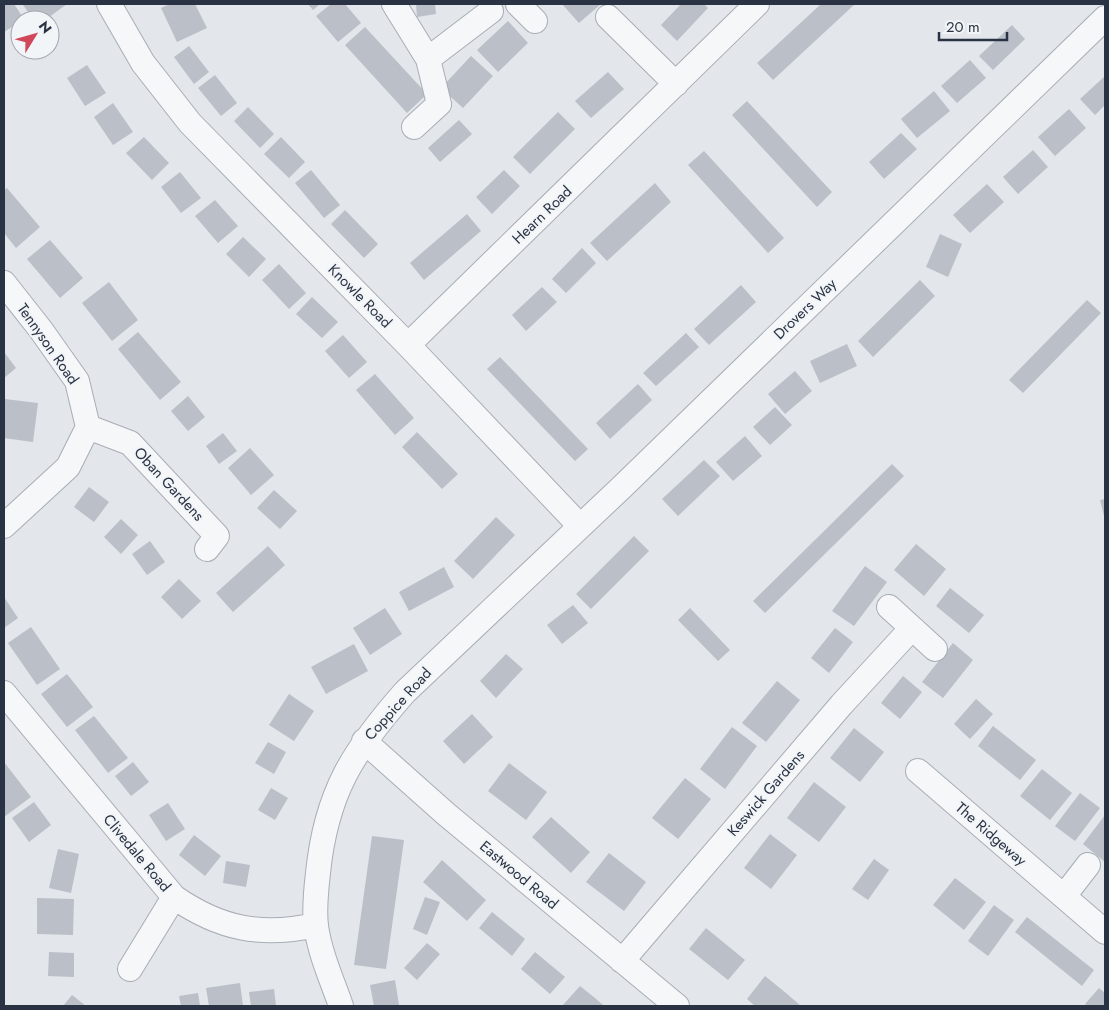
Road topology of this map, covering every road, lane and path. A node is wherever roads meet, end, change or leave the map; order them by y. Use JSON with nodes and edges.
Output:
{"nodes":[{"id":1,"x":109,"y":4,"type":"edge"},
{"id":2,"x":394,"y":4,"type":"edge"},
{"id":3,"x":518,"y":4,"type":"edge"},
{"id":4,"x":757,"y":4,"type":"edge"},
{"id":5,"x":491,"y":11,"type":"dead end"},
{"id":6,"x":608,"y":18,"type":"dead end"},
{"id":7,"x":1105,"y":18,"type":"edge"},
{"id":8,"x":535,"y":21,"type":"dead end"},
{"id":9,"x":428,"y":59,"type":"junction"},
{"id":10,"x":676,"y":84,"type":"junction"},
{"id":11,"x":414,"y":127,"type":"dead end"},
{"id":12,"x":4,"y":284,"type":"edge"},
{"id":13,"x":408,"y":345,"type":"junction"},
{"id":14,"x":88,"y":427,"type":"junction"},
{"id":15,"x":4,"y":526,"type":"edge"},
{"id":16,"x":580,"y":526,"type":"junction"},
{"id":17,"x":218,"y":536,"type":"dead end"},
{"id":18,"x":504,"y":599,"type":"joint"},
{"id":19,"x":889,"y":607,"type":"dead end"},
{"id":20,"x":912,"y":628,"type":"junction"},
{"id":21,"x":936,"y":649,"type":"dead end"},
{"id":22,"x":4,"y":693,"type":"edge"},
{"id":23,"x":364,"y":741,"type":"junction"},
{"id":24,"x":918,"y":771,"type":"dead end"},
{"id":25,"x":1088,"y":865,"type":"dead end"},
{"id":26,"x":174,"y":896,"type":"junction"},
{"id":27,"x":1064,"y":896,"type":"junction"},
{"id":28,"x":316,"y":925,"type":"junction"},
{"id":29,"x":1105,"y":932,"type":"edge"},
{"id":30,"x":622,"y":961,"type":"junction"},
{"id":31,"x":130,"y":969,"type":"dead end"},
{"id":32,"x":341,"y":1006,"type":"edge"},
{"id":33,"x":677,"y":1006,"type":"edge"}],
"edges":[{"from":1,"to":13,"type":"street","name":"Knowle Road"},
{"from":2,"to":9,"type":"street"},
{"from":3,"to":8,"type":"street"},
{"from":4,"to":10,"type":"street","name":"Hearn Road"},
{"from":5,"to":9,"type":"street"},
{"from":6,"to":10,"type":"street"},
{"from":7,"to":16,"type":"street","name":"Drovers Way"},
{"from":9,"to":11,"type":"street"},
{"from":10,"to":13,"type":"street","name":"Hearn Road"},
{"from":12,"to":14,"type":"street","name":"Tennyson Road"},
{"from":13,"to":16,"type":"street","name":"Knowle Road"},
{"from":14,"to":15,"type":"street"},
{"from":14,"to":17,"type":"street","name":"Oban Gardens"},
{"from":16,"to":18,"type":"street","name":"Drovers Way"},
{"from":18,"to":23,"type":"street","name":"Coppice Road"},
{"from":19,"to":20,"type":"street"},
{"from":20,"to":21,"type":"street"},
{"from":20,"to":30,"type":"street","name":"Keswick Gardens"},
{"from":22,"to":26,"type":"street","name":"Clivedale Road"},
{"from":23,"to":28,"type":"street","name":"Coppice Road"},
{"from":23,"to":30,"type":"street","name":"Eastwood Road"},
{"from":24,"to":27,"type":"street","name":"The Ridgeway"},
{"from":25,"to":27,"type":"street"},
{"from":26,"to":28,"type":"street","name":"Clivedale Road"},
{"from":26,"to":31,"type":"street"},
{"from":27,"to":29,"type":"street","name":"The Ridgeway"},
{"from":28,"to":32,"type":"street","name":"Coppice Road"},
{"from":30,"to":33,"type":"street","name":"Eastwood Road"}]}
